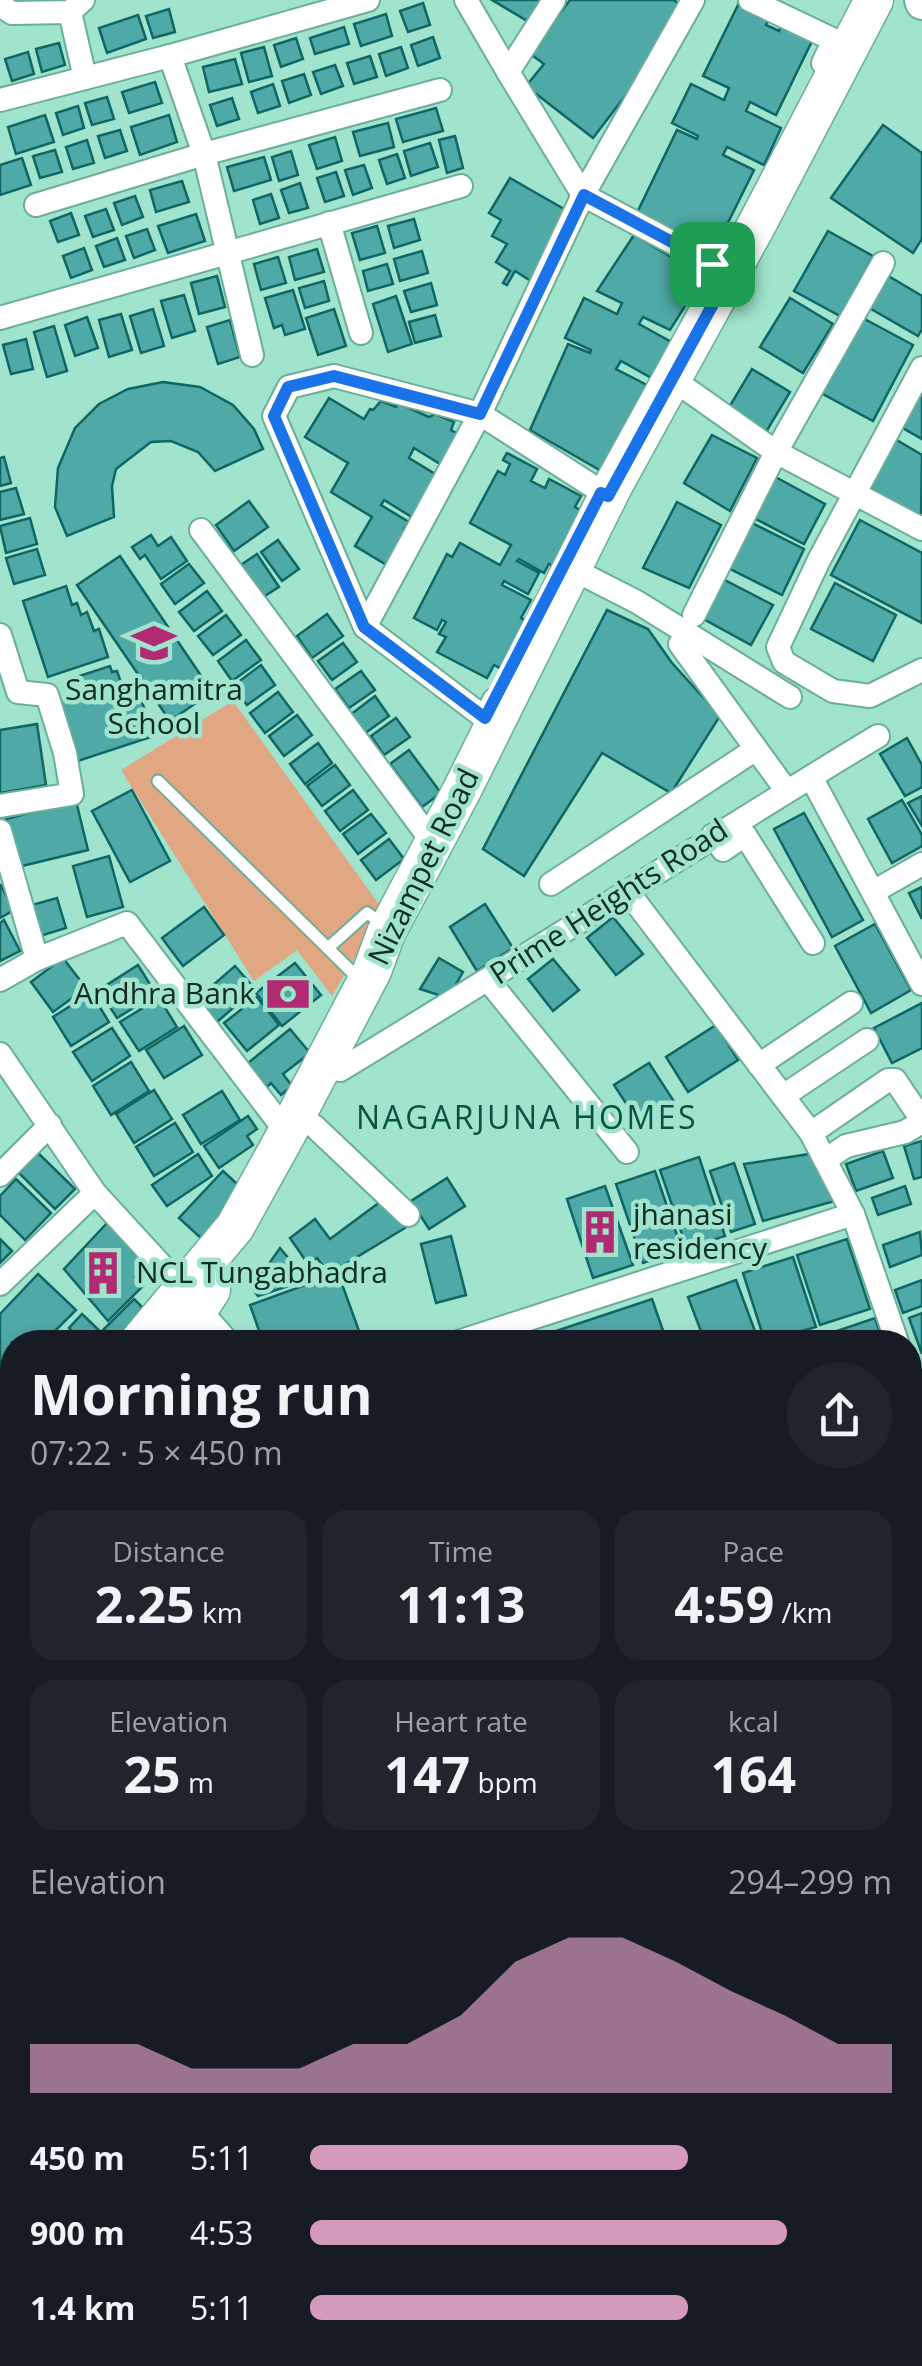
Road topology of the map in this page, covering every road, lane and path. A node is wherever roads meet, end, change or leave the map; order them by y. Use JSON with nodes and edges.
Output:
{"nodes":[{"id":1,"x":368,"y":0,"type":"edge"},
{"id":2,"x":466,"y":0,"type":"edge"},
{"id":3,"x":554,"y":0,"type":"edge"},
{"id":4,"x":694,"y":0,"type":"edge"},
{"id":5,"x":750,"y":0,"type":"edge"},
{"id":6,"x":874,"y":0,"type":"edge"},
{"id":7,"x":892,"y":0,"type":"edge"},
{"id":8,"x":0,"y":6,"type":"edge"},
{"id":9,"x":76,"y":6,"type":"edge"},
{"id":10,"x":170,"y":56,"type":"junction"},
{"id":11,"x":508,"y":72,"type":"junction"},
{"id":12,"x":85,"y":78,"type":"junction"},
{"id":13,"x":440,"y":90,"type":"dead end"},
{"id":14,"x":1,"y":96,"type":"edge"},
{"id":15,"x":204,"y":154,"type":"junction"},
{"id":16,"x":460,"y":186,"type":"dead end"},
{"id":17,"x":584,"y":195,"type":"junction"},
{"id":18,"x":36,"y":205,"type":"dead end"},
{"id":19,"x":329,"y":224,"type":"junction"},
{"id":20,"x":229,"y":250,"type":"junction"},
{"id":21,"x":883,"y":263,"type":"dead end"},
{"id":22,"x":726,"y":271,"type":"junction"},
{"id":23,"x":0,"y":318,"type":"edge"},
{"id":24,"x":361,"y":332,"type":"dead end"},
{"id":25,"x":252,"y":355,"type":"dead end"},
{"id":26,"x":922,"y":368,"type":"edge"},
{"id":27,"x":678,"y":384,"type":"junction"},
{"id":28,"x":480,"y":414,"type":"junction"},
{"id":29,"x":776,"y":452,"type":"junction"},
{"id":30,"x":605,"y":494,"type":"junction"},
{"id":31,"x":854,"y":494,"type":"junction"},
{"id":32,"x":922,"y":529,"type":"edge"},
{"id":33,"x":200,"y":530,"type":"dead end"},
{"id":34,"x":590,"y":578,"type":"junction"},
{"id":35,"x":694,"y":614,"type":"dead end"},
{"id":36,"x":364,"y":627,"type":"junction"},
{"id":37,"x":0,"y":635,"type":"edge"},
{"id":38,"x":680,"y":644,"type":"dead end"},
{"id":39,"x":922,"y":670,"type":"edge"},
{"id":40,"x":790,"y":697,"type":"dead end"},
{"id":41,"x":878,"y":736,"type":"dead end"},
{"id":42,"x":756,"y":749,"type":"junction"},
{"id":43,"x":811,"y":776,"type":"junction"},
{"id":44,"x":158,"y":780,"type":"dead end"},
{"id":45,"x":786,"y":790,"type":"junction"},
{"id":46,"x":0,"y":806,"type":"edge"},
{"id":47,"x":0,"y":831,"type":"edge"},
{"id":48,"x":713,"y":835,"type":"junction"},
{"id":49,"x":434,"y":844,"type":"junction"},
{"id":50,"x":922,"y":864,"type":"edge"},
{"id":51,"x":552,"y":884,"type":"dead end"},
{"id":52,"x":628,"y":892,"type":"junction"},
{"id":53,"x":873,"y":892,"type":"junction"},
{"id":54,"x":388,"y":928,"type":"junction"},
{"id":55,"x":813,"y":942,"type":"dead end"},
{"id":56,"x":328,"y":948,"type":"junction"},
{"id":57,"x":37,"y":959,"type":"junction"},
{"id":58,"x":0,"y":980,"type":"edge"},
{"id":59,"x":488,"y":980,"type":"junction"},
{"id":60,"x":365,"y":984,"type":"junction"},
{"id":61,"x":922,"y":984,"type":"edge"},
{"id":62,"x":851,"y":1003,"type":"dead end"},
{"id":63,"x":867,"y":1040,"type":"dead end"},
{"id":64,"x":2,"y":1062,"type":"edge"},
{"id":65,"x":759,"y":1065,"type":"junction"},
{"id":66,"x":340,"y":1070,"type":"junction"},
{"id":67,"x":783,"y":1096,"type":"junction"},
{"id":68,"x":50,"y":1125,"type":"junction"},
{"id":69,"x":300,"y":1129,"type":"junction"},
{"id":70,"x":811,"y":1133,"type":"junction"},
{"id":71,"x":626,"y":1152,"type":"dead end"},
{"id":72,"x":825,"y":1160,"type":"junction"},
{"id":73,"x":0,"y":1174,"type":"edge"},
{"id":74,"x":95,"y":1193,"type":"junction"},
{"id":75,"x":852,"y":1214,"type":"junction"},
{"id":76,"x":408,"y":1216,"type":"dead end"},
{"id":77,"x":0,"y":1284,"type":"edge"},
{"id":78,"x":192,"y":1300,"type":"junction"},
{"id":79,"x":154,"y":1330,"type":"edge"},
{"id":80,"x":181,"y":1330,"type":"edge"},
{"id":81,"x":218,"y":1330,"type":"edge"},
{"id":82,"x":511,"y":1330,"type":"edge"},
{"id":83,"x":893,"y":1330,"type":"edge"}],
"edges":[{"from":1,"to":10,"type":"street"},
{"from":2,"to":11,"type":"street"},
{"from":3,"to":11,"type":"street"},
{"from":4,"to":17,"type":"street"},
{"from":5,"to":22,"type":"street"},
{"from":6,"to":22,"type":"main road","name":"Nizampet Road"},
{"from":7,"to":27,"type":"main road","name":"Nizampet Road"},
{"from":8,"to":9,"type":"street"},
{"from":9,"to":12,"type":"street"},
{"from":10,"to":12,"type":"street"},
{"from":10,"to":15,"type":"street"},
{"from":11,"to":17,"type":"street"},
{"from":12,"to":14,"type":"street"},
{"from":13,"to":15,"type":"street"},
{"from":15,"to":18,"type":"street"},
{"from":15,"to":20,"type":"street"},
{"from":16,"to":19,"type":"street"},
{"from":17,"to":22,"type":"street"},
{"from":17,"to":28,"type":"street"},
{"from":19,"to":20,"type":"street"},
{"from":19,"to":24,"type":"street"},
{"from":20,"to":23,"type":"street"},
{"from":20,"to":25,"type":"street"},
{"from":21,"to":29,"type":"street"},
{"from":22,"to":27,"type":"main road","name":"Nizampet Road"},
{"from":22,"to":30,"type":"street"},
{"from":26,"to":31,"type":"street"},
{"from":27,"to":29,"type":"street"},
{"from":27,"to":30,"type":"main road","name":"Nizampet Road"},
{"from":27,"to":34,"type":"main road","name":"Nizampet Road"},
{"from":28,"to":30,"type":"street"},
{"from":28,"to":36,"type":"street"},
{"from":28,"to":36,"type":"street"},
{"from":29,"to":31,"type":"street"},
{"from":29,"to":35,"type":"street"},
{"from":30,"to":36,"type":"street"},
{"from":30,"to":49,"type":"main road","name":"Nizampet Road"},
{"from":31,"to":32,"type":"street"},
{"from":31,"to":39,"type":"street"},
{"from":33,"to":49,"type":"street"},
{"from":34,"to":40,"type":"street"},
{"from":34,"to":66,"type":"main road","name":"Nizampet Road"},
{"from":37,"to":46,"type":"street"},
{"from":38,"to":42,"type":"street"},
{"from":41,"to":43,"type":"street","name":"Prime Heights Road"},
{"from":42,"to":45,"type":"street"},
{"from":42,"to":51,"type":"street"},
{"from":43,"to":45,"type":"street","name":"Prime Heights Road"},
{"from":43,"to":53,"type":"street"},
{"from":44,"to":56,"type":"lane"},
{"from":45,"to":48,"type":"street","name":"Prime Heights Road"},
{"from":47,"to":57,"type":"street"},
{"from":48,"to":52,"type":"street","name":"Prime Heights Road"},
{"from":48,"to":55,"type":"street"},
{"from":49,"to":54,"type":"main road","name":"Nizampet Road"},
{"from":50,"to":53,"type":"street"},
{"from":52,"to":59,"type":"street","name":"Prime Heights Road"},
{"from":52,"to":65,"type":"street"},
{"from":53,"to":61,"type":"street"},
{"from":54,"to":56,"type":"lane"},
{"from":54,"to":60,"type":"main road","name":"Nizampet Road"},
{"from":56,"to":60,"type":"lane"},
{"from":57,"to":58,"type":"street"},
{"from":57,"to":69,"type":"street"},
{"from":59,"to":66,"type":"street","name":"Prime Heights Road"},
{"from":59,"to":71,"type":"street"},
{"from":60,"to":69,"type":"main road","name":"Nizampet Road"},
{"from":62,"to":65,"type":"street"},
{"from":63,"to":67,"type":"street"},
{"from":64,"to":68,"type":"street"},
{"from":65,"to":67,"type":"street"},
{"from":66,"to":69,"type":"main road","name":"Nizampet Road"},
{"from":67,"to":70,"type":"street"},
{"from":68,"to":73,"type":"street"},
{"from":68,"to":74,"type":"street"},
{"from":69,"to":76,"type":"street"},
{"from":69,"to":78,"type":"main road","name":"Nizampet Road"},
{"from":70,"to":72,"type":"street"},
{"from":70,"to":72,"type":"street"},
{"from":72,"to":75,"type":"street"},
{"from":74,"to":77,"type":"street"},
{"from":74,"to":78,"type":"street"},
{"from":75,"to":82,"type":"street"},
{"from":75,"to":83,"type":"street"},
{"from":78,"to":79,"type":"main road","name":"Nizampet Road"},
{"from":78,"to":80,"type":"main road","name":"Nizampet Road"},
{"from":78,"to":81,"type":"street"}]}
